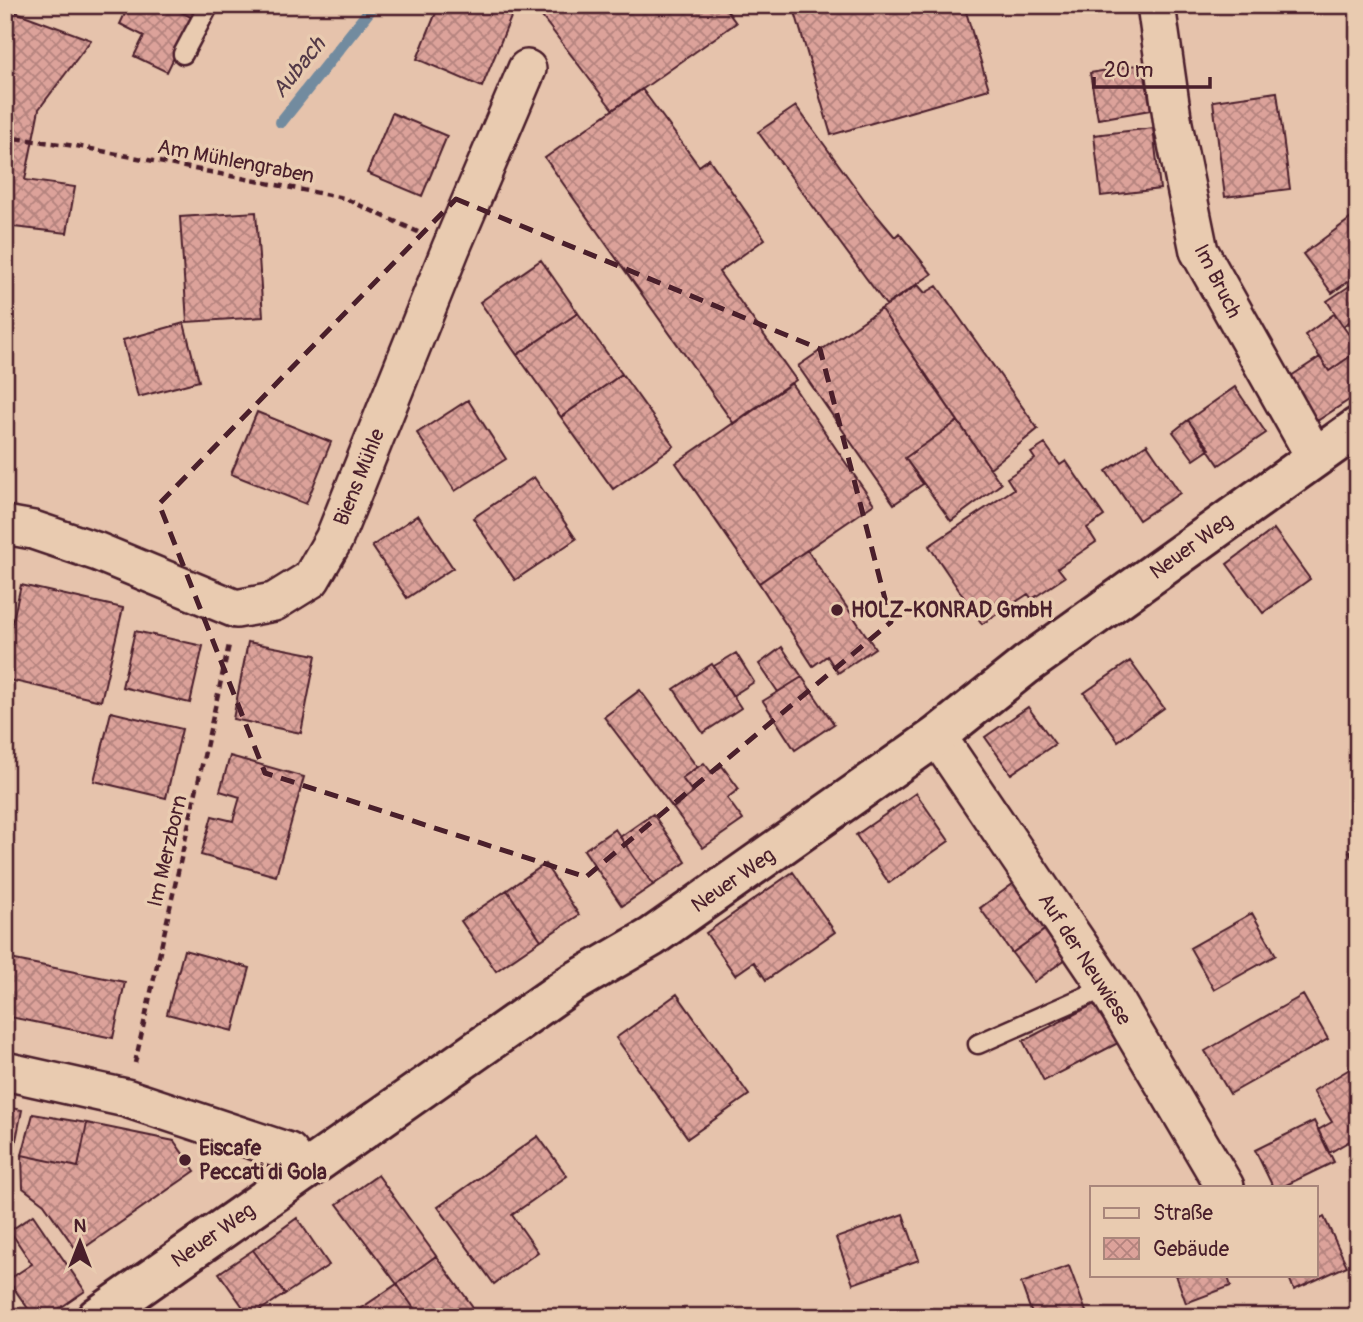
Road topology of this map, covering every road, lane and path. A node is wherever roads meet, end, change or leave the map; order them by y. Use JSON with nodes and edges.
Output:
{"nodes":[{"id":1,"x":209,"y":5,"type":"edge"},
{"id":2,"x":1156,"y":5,"type":"edge"},
{"id":3,"x":183,"y":54,"type":"dead end"},
{"id":4,"x":527,"y":69,"type":"dead end"},
{"id":5,"x":5,"y":137,"type":"edge"},
{"id":6,"x":451,"y":247,"type":"junction"},
{"id":7,"x":1358,"y":427,"type":"edge"},
{"id":8,"x":1315,"y":457,"type":"junction"},
{"id":9,"x":5,"y":525,"type":"edge"},
{"id":10,"x":236,"y":610,"type":"junction"},
{"id":11,"x":937,"y":736,"type":"junction"},
{"id":12,"x":1107,"y":987,"type":"junction"},
{"id":13,"x":978,"y":1044,"type":"dead end"},
{"id":14,"x":5,"y":1071,"type":"edge"},
{"id":15,"x":127,"y":1098,"type":"junction"},
{"id":16,"x":304,"y":1171,"type":"junction"},
{"id":17,"x":1224,"y":1186,"type":"edge"},
{"id":18,"x":97,"y":1317,"type":"edge"}],
"edges":[{"from":1,"to":3,"type":"lane"},
{"from":2,"to":8,"type":"street","name":"Im Bruch"},
{"from":4,"to":6,"type":"street","name":"Biens Mühle"},
{"from":5,"to":6,"type":"path","name":"Am Mühlengraben"},
{"from":6,"to":10,"type":"street","name":"Biens Mühle"},
{"from":7,"to":8,"type":"street","name":"Neuer Weg"},
{"from":8,"to":11,"type":"street","name":"Neuer Weg"},
{"from":9,"to":10,"type":"street"},
{"from":10,"to":15,"type":"path","name":"Im Merzborn"},
{"from":11,"to":12,"type":"street","name":"Auf der Neuwiese"},
{"from":11,"to":16,"type":"street","name":"Neuer Weg"},
{"from":12,"to":13,"type":"lane"},
{"from":12,"to":17,"type":"street","name":"Auf der Neuwiese"},
{"from":14,"to":15,"type":"street"},
{"from":15,"to":16,"type":"street"},
{"from":16,"to":18,"type":"street","name":"Neuer Weg"}]}
